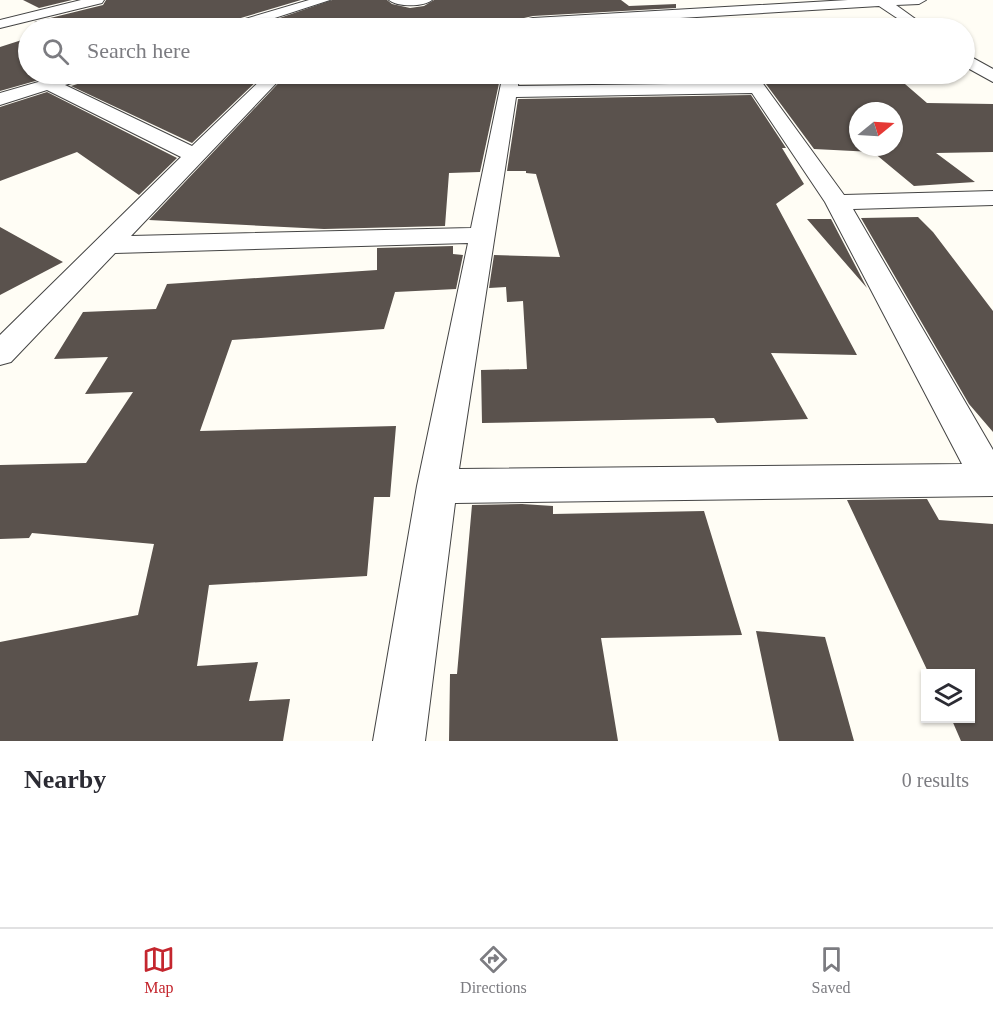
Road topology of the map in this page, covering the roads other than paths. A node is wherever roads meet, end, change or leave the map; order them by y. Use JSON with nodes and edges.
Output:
{"nodes":[{"id":1,"x":95,"y":0,"type":"edge"},
{"id":2,"x":323,"y":0,"type":"edge"},
{"id":3,"x":396,"y":0,"type":"edge"},
{"id":4,"x":425,"y":0,"type":"edge"},
{"id":5,"x":919,"y":0,"type":"edge"},
{"id":6,"x":884,"y":3,"type":"junction"},
{"id":7,"x":706,"y":12,"type":"junction"},
{"id":8,"x":24,"y":18,"type":"edge"},
{"id":9,"x":263,"y":18,"type":"edge"},
{"id":10,"x":602,"y":18,"type":"edge"},
{"id":11,"x":710,"y":18,"type":"edge"},
{"id":12,"x":906,"y":18,"type":"edge"},
{"id":13,"x":18,"y":19,"type":"edge"},
{"id":14,"x":0,"y":24,"type":"edge"},
{"id":15,"x":975,"y":65,"type":"edge"},
{"id":16,"x":993,"y":77,"type":"edge"},
{"id":17,"x":48,"y":84,"type":"joint"},
{"id":18,"x":266,"y":84,"type":"edge"},
{"id":19,"x":510,"y":84,"type":"edge"},
{"id":20,"x":755,"y":84,"type":"edge"},
{"id":21,"x":0,"y":99,"type":"edge"},
{"id":22,"x":195,"y":156,"type":"junction"},
{"id":23,"x":993,"y":198,"type":"edge"},
{"id":24,"x":837,"y":202,"type":"junction"},
{"id":25,"x":482,"y":235,"type":"junction"},
{"id":26,"x":107,"y":245,"type":"junction"},
{"id":27,"x":0,"y":354,"type":"edge"},
{"id":28,"x":991,"y":480,"type":"edge"},
{"id":29,"x":437,"y":486,"type":"junction"},
{"id":30,"x":399,"y":741,"type":"edge"}],
"edges":[{"from":1,"to":8,"type":"street"},
{"from":2,"to":9,"type":"street"},
{"from":3,"to":4,"type":"street"},
{"from":5,"to":6,"type":"street"},
{"from":6,"to":7,"type":"street"},
{"from":6,"to":12,"type":"street"},
{"from":7,"to":10,"type":"street"},
{"from":7,"to":11,"type":"street"},
{"from":13,"to":14,"type":"street"},
{"from":15,"to":16,"type":"street"},
{"from":17,"to":21,"type":"street"},
{"from":17,"to":22,"type":"street"},
{"from":18,"to":22,"type":"street"},
{"from":19,"to":25,"type":"street"},
{"from":20,"to":24,"type":"street"},
{"from":22,"to":26,"type":"street"},
{"from":23,"to":24,"type":"street"},
{"from":24,"to":28,"type":"street"},
{"from":25,"to":26,"type":"street"},
{"from":25,"to":29,"type":"street"},
{"from":26,"to":27,"type":"street"},
{"from":28,"to":29,"type":"street"},
{"from":29,"to":30,"type":"street"}]}
